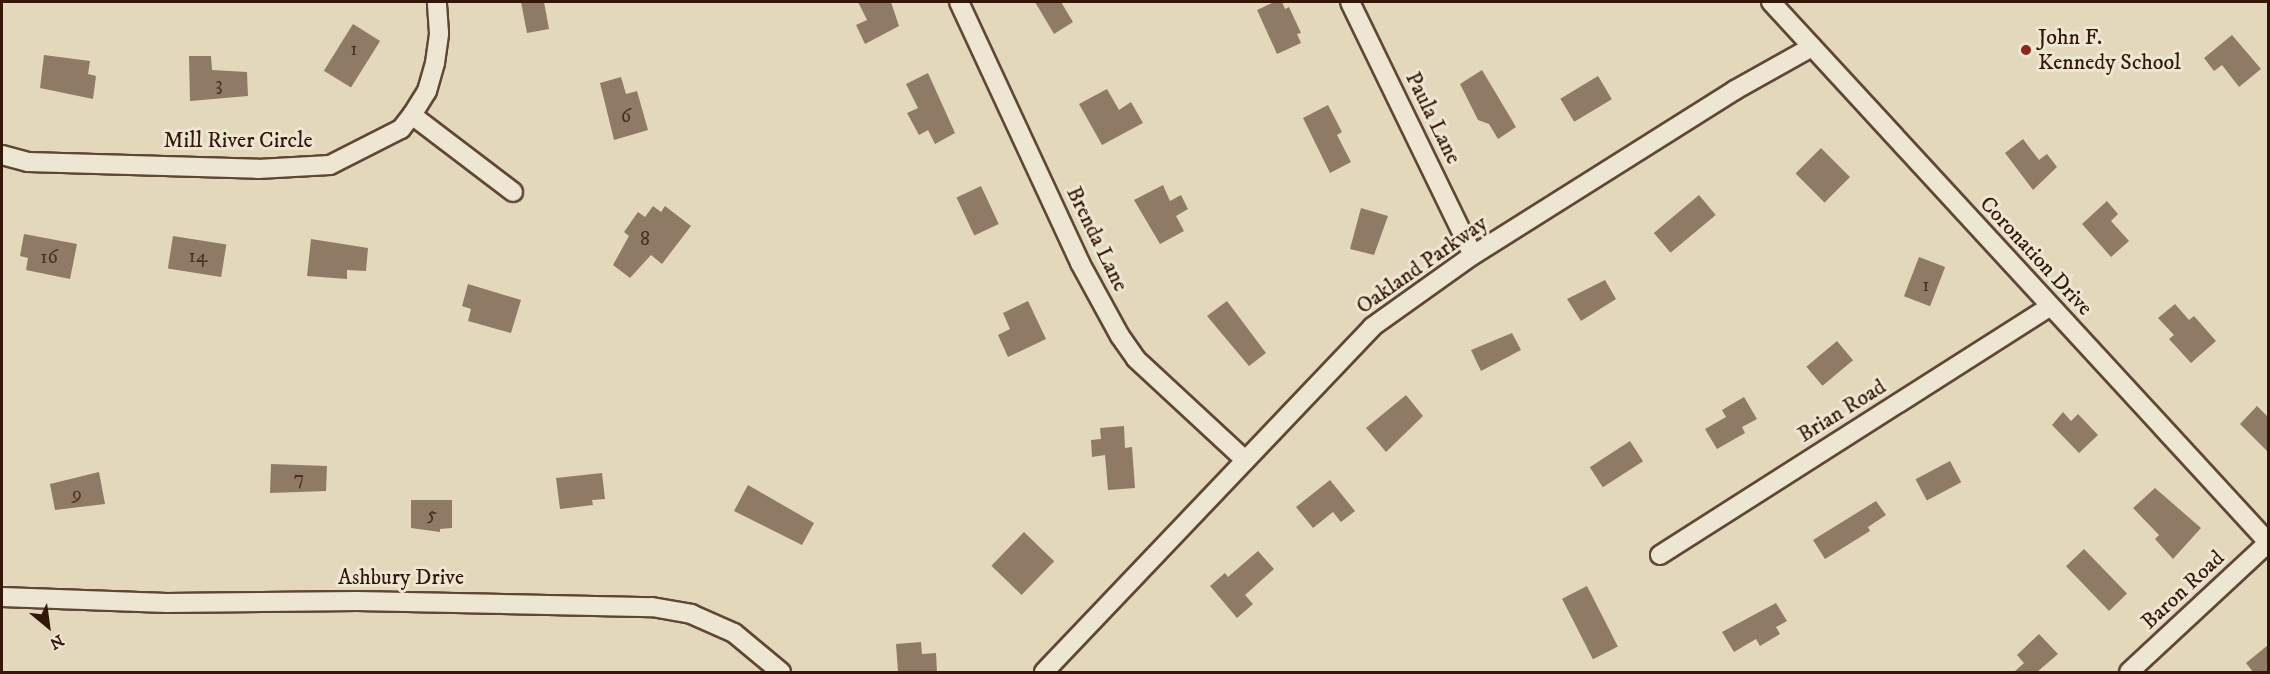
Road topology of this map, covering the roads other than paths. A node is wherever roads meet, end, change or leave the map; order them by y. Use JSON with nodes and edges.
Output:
{"nodes":[{"id":1,"x":437,"y":2,"type":"edge"},
{"id":2,"x":959,"y":2,"type":"edge"},
{"id":3,"x":1350,"y":2,"type":"edge"},
{"id":4,"x":1771,"y":2,"type":"edge"},
{"id":5,"x":1812,"y":47,"type":"junction"},
{"id":6,"x":412,"y":115,"type":"junction"},
{"id":7,"x":2,"y":155,"type":"edge"},
{"id":8,"x":513,"y":192,"type":"dead end"},
{"id":9,"x":1473,"y":255,"type":"junction"},
{"id":10,"x":2050,"y":307,"type":"junction"},
{"id":11,"x":1245,"y":460,"type":"junction"},
{"id":12,"x":2268,"y":542,"type":"edge"},
{"id":13,"x":1660,"y":555,"type":"dead end"},
{"id":14,"x":2,"y":597,"type":"edge"},
{"id":15,"x":781,"y":672,"type":"edge"},
{"id":16,"x":1044,"y":672,"type":"edge"},
{"id":17,"x":2129,"y":672,"type":"edge"}],
"edges":[{"from":1,"to":6,"type":"street","name":"Mill River Circle"},
{"from":2,"to":11,"type":"street","name":"Brenda Lane"},
{"from":3,"to":9,"type":"street","name":"Paula Lane"},
{"from":4,"to":5,"type":"street","name":"Coronation Drive"},
{"from":5,"to":9,"type":"street","name":"Oakland Parkway"},
{"from":5,"to":10,"type":"street","name":"Coronation Drive"},
{"from":6,"to":7,"type":"street","name":"Mill River Circle"},
{"from":6,"to":8,"type":"street"},
{"from":9,"to":11,"type":"street","name":"Oakland Parkway"},
{"from":10,"to":12,"type":"street","name":"Coronation Drive"},
{"from":10,"to":13,"type":"street","name":"Brian Road"},
{"from":11,"to":16,"type":"street","name":"Oakland Parkway"},
{"from":12,"to":17,"type":"street","name":"Baron Road"},
{"from":14,"to":15,"type":"street","name":"Ashbury Drive"}]}
